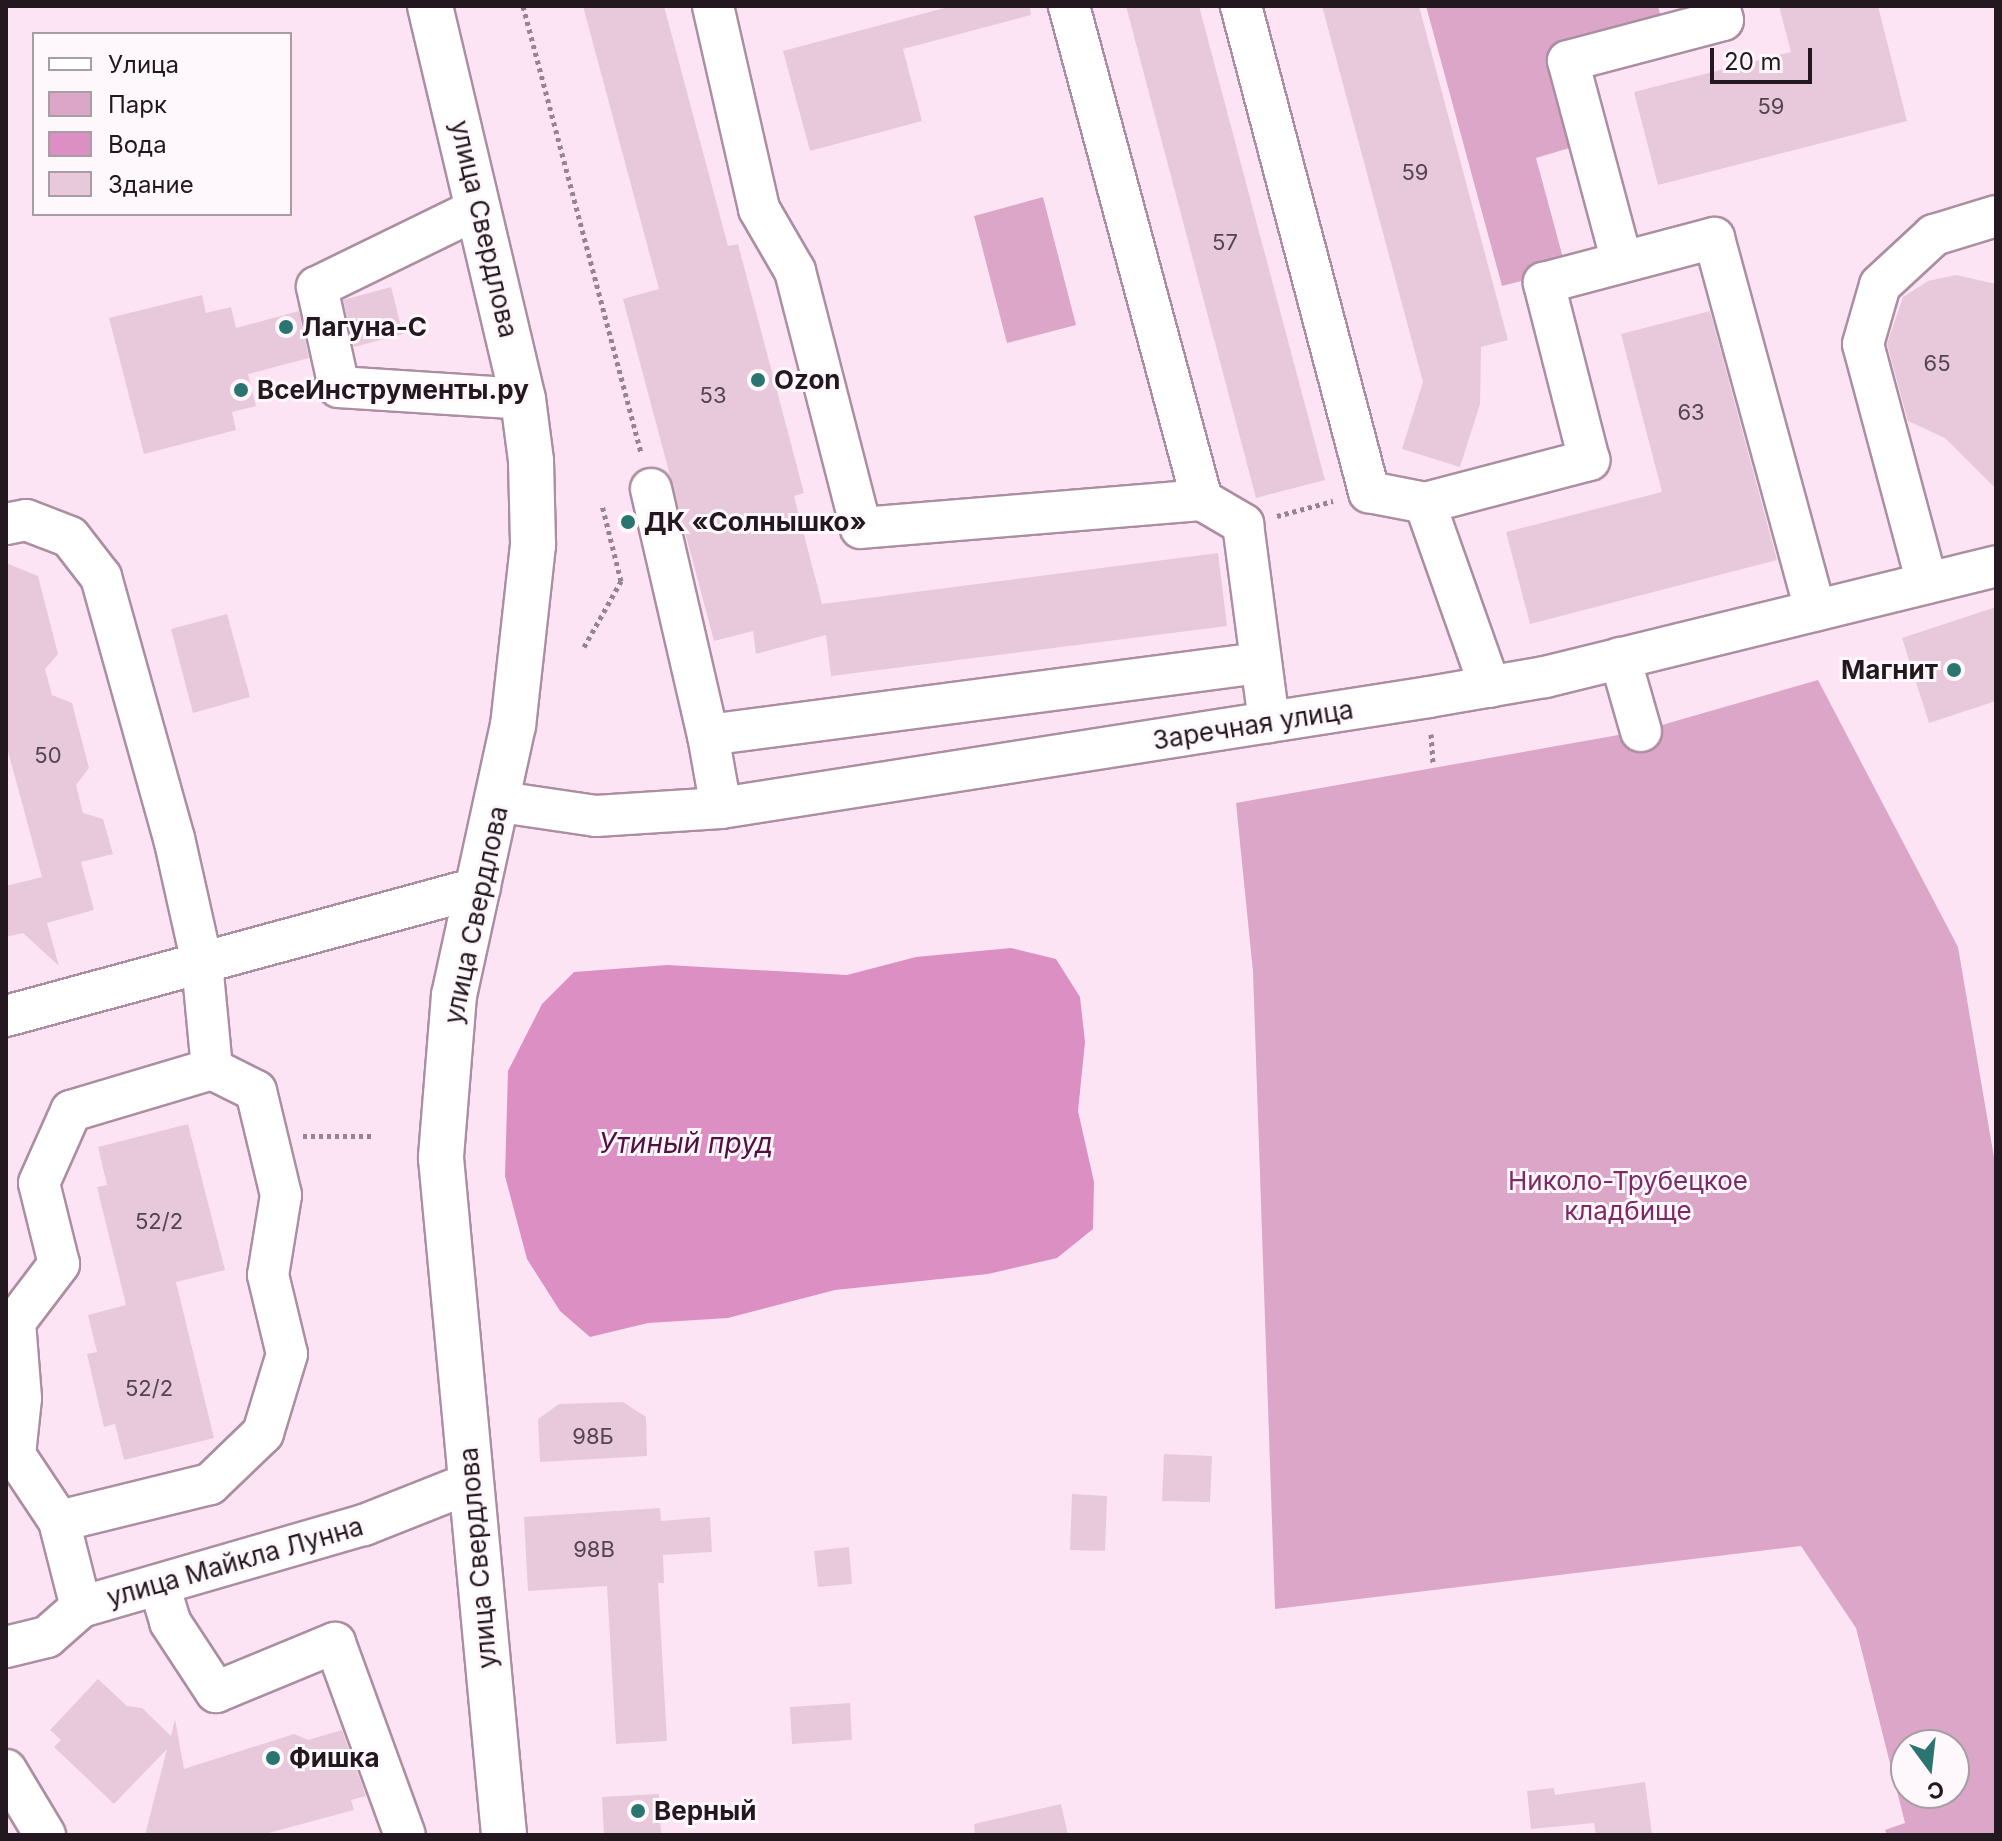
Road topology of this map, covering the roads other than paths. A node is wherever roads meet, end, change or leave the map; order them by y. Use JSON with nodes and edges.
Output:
{"nodes":[{"id":1,"x":430,"y":6,"type":"edge"},
{"id":2,"x":713,"y":6,"type":"edge"},
{"id":3,"x":1069,"y":6,"type":"edge"},
{"id":4,"x":1241,"y":6,"type":"edge"},
{"id":5,"x":1719,"y":6,"type":"edge"},
{"id":6,"x":479,"y":208,"type":"junction"},
{"id":7,"x":1996,"y":216,"type":"edge"},
{"id":8,"x":1622,"y":262,"type":"junction"},
{"id":9,"x":523,"y":399,"type":"junction"},
{"id":10,"x":651,"y":489,"type":"road end"},
{"id":11,"x":1202,"y":500,"type":"junction"},
{"id":12,"x":1425,"y":503,"type":"junction"},
{"id":13,"x":6,"y":524,"type":"edge"},
{"id":14,"x":1996,"y":566,"type":"edge"},
{"id":15,"x":1927,"y":583,"type":"junction"},
{"id":16,"x":1815,"y":611,"type":"junction"},
{"id":17,"x":1620,"y":658,"type":"junction"},
{"id":18,"x":1259,"y":663,"type":"junction"},
{"id":19,"x":1490,"y":687,"type":"junction"},
{"id":20,"x":1269,"y":722,"type":"junction"},
{"id":21,"x":1641,"y":731,"type":"dead end"},
{"id":22,"x":708,"y":735,"type":"junction"},
{"id":23,"x":501,"y":802,"type":"junction"},
{"id":24,"x":721,"y":808,"type":"junction"},
{"id":25,"x":480,"y":887,"type":"junction"},
{"id":26,"x":202,"y":963,"type":"junction"},
{"id":27,"x":6,"y":1016,"type":"edge"},
{"id":28,"x":212,"y":1069,"type":"junction"},
{"id":29,"x":11,"y":1457,"type":"edge"},
{"id":30,"x":470,"y":1483,"type":"junction"},
{"id":31,"x":59,"y":1521,"type":"junction"},
{"id":32,"x":159,"y":1585,"type":"junction"},
{"id":33,"x":81,"y":1607,"type":"junction"},
{"id":34,"x":6,"y":1647,"type":"edge"},
{"id":35,"x":6,"y":1770,"type":"edge"},
{"id":36,"x":45,"y":1835,"type":"edge"},
{"id":37,"x":405,"y":1835,"type":"edge"},
{"id":38,"x":504,"y":1835,"type":"edge"}],
"edges":[{"from":1,"to":6,"type":"main road","name":"улица Свердлова"},
{"from":2,"to":11,"type":"street"},
{"from":3,"to":11,"type":"street"},
{"from":4,"to":12,"type":"street"},
{"from":5,"to":8,"type":"street"},
{"from":6,"to":9,"type":"main road","name":"улица Свердлова"},
{"from":6,"to":9,"type":"street"},
{"from":7,"to":15,"type":"street"},
{"from":8,"to":12,"type":"street"},
{"from":8,"to":16,"type":"street"},
{"from":9,"to":23,"type":"main road","name":"улица Свердлова"},
{"from":10,"to":22,"type":"street"},
{"from":11,"to":18,"type":"street"},
{"from":12,"to":19,"type":"street"},
{"from":13,"to":26,"type":"street"},
{"from":14,"to":15,"type":"street","name":"Заречная улица"},
{"from":15,"to":16,"type":"street","name":"Заречная улица"},
{"from":16,"to":17,"type":"street","name":"Заречная улица"},
{"from":17,"to":19,"type":"street","name":"Заречная улица"},
{"from":17,"to":21,"type":"street"},
{"from":18,"to":20,"type":"street"},
{"from":18,"to":22,"type":"street"},
{"from":19,"to":20,"type":"street","name":"Заречная улица"},
{"from":20,"to":24,"type":"street","name":"Заречная улица"},
{"from":22,"to":24,"type":"street"},
{"from":23,"to":24,"type":"street","name":"Заречная улица"},
{"from":23,"to":25,"type":"main road","name":"улица Свердлова"},
{"from":25,"to":26,"type":"street"},
{"from":25,"to":30,"type":"main road","name":"улица Свердлова"},
{"from":26,"to":27,"type":"street"},
{"from":26,"to":28,"type":"street"},
{"from":28,"to":29,"type":"street"},
{"from":28,"to":31,"type":"street"},
{"from":29,"to":31,"type":"street"},
{"from":30,"to":32,"type":"street","name":"улица Майкла Лунна"},
{"from":30,"to":38,"type":"main road","name":"улица Свердлова"},
{"from":31,"to":33,"type":"street"},
{"from":32,"to":33,"type":"street","name":"улица Майкла Лунна"},
{"from":32,"to":37,"type":"street"},
{"from":33,"to":34,"type":"street","name":"улица Майкла Лунна"},
{"from":35,"to":36,"type":"street"}]}
